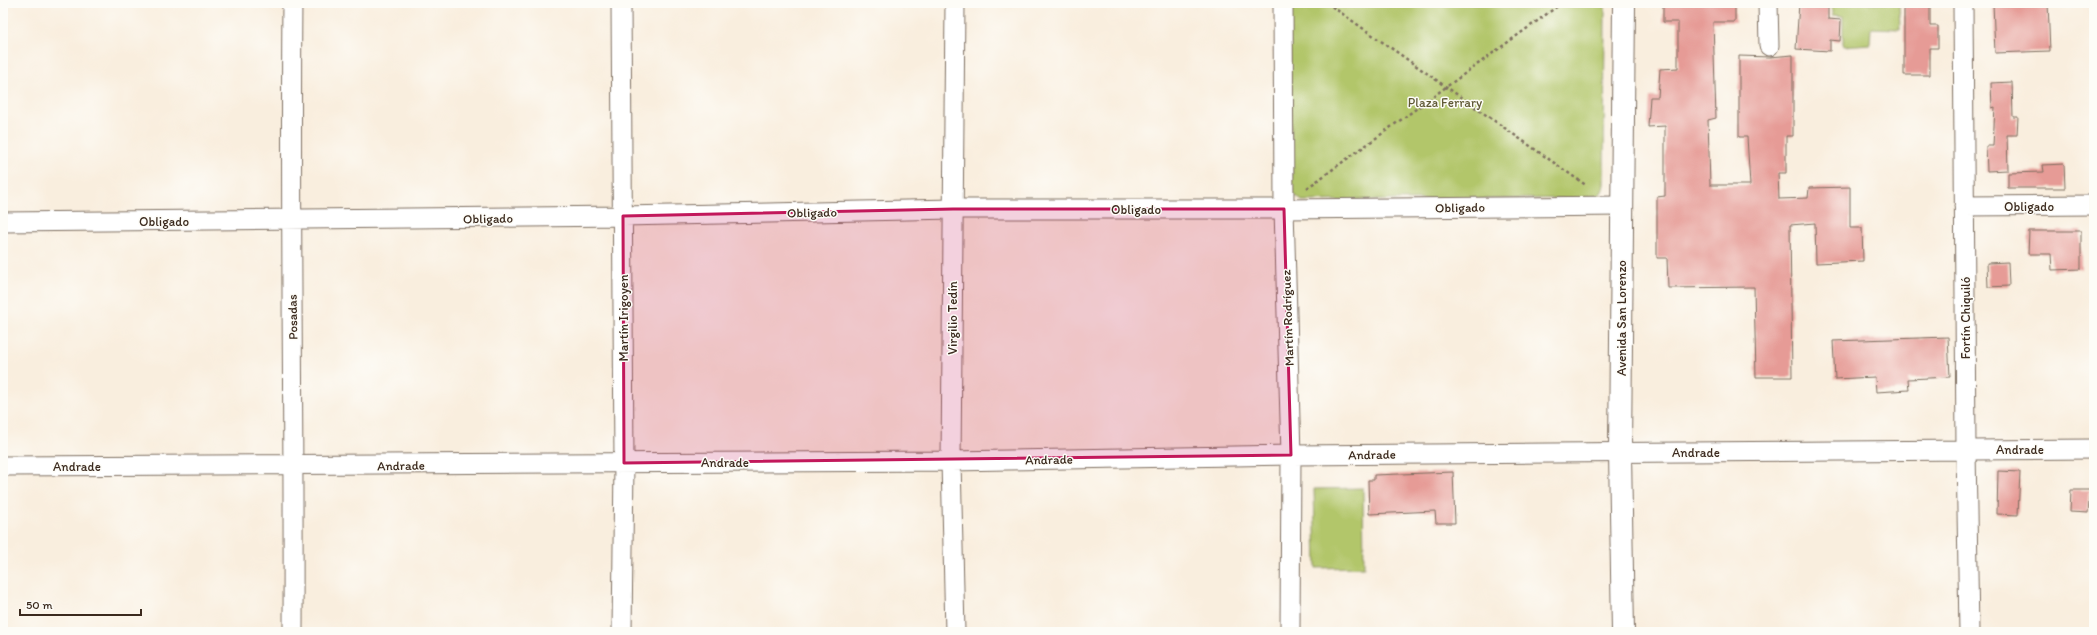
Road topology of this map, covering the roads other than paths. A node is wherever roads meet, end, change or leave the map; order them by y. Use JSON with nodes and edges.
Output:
{"nodes":[{"id":1,"x":292,"y":3,"type":"edge"},
{"id":2,"x":621,"y":3,"type":"edge"},
{"id":3,"x":955,"y":3,"type":"edge"},
{"id":4,"x":1283,"y":3,"type":"edge"},
{"id":5,"x":1624,"y":3,"type":"edge"},
{"id":6,"x":1768,"y":3,"type":"edge"},
{"id":7,"x":1963,"y":3,"type":"edge"},
{"id":8,"x":1769,"y":46,"type":"dead end"},
{"id":9,"x":2094,"y":205,"type":"edge"},
{"id":10,"x":1621,"y":206,"type":"junction"},
{"id":11,"x":1964,"y":206,"type":"junction"},
{"id":12,"x":953,"y":209,"type":"junction"},
{"id":13,"x":1284,"y":209,"type":"junction"},
{"id":14,"x":623,"y":216,"type":"junction"},
{"id":15,"x":290,"y":220,"type":"junction"},
{"id":16,"x":3,"y":222,"type":"edge"},
{"id":17,"x":2094,"y":449,"type":"edge"},
{"id":18,"x":1966,"y":450,"type":"junction"},
{"id":19,"x":1620,"y":452,"type":"junction"},
{"id":20,"x":1291,"y":455,"type":"junction"},
{"id":21,"x":951,"y":461,"type":"junction"},
{"id":22,"x":624,"y":463,"type":"junction"},
{"id":23,"x":3,"y":466,"type":"edge"},
{"id":24,"x":293,"y":466,"type":"junction"},
{"id":25,"x":293,"y":632,"type":"edge"},
{"id":26,"x":622,"y":632,"type":"edge"},
{"id":27,"x":955,"y":632,"type":"edge"},
{"id":28,"x":1290,"y":632,"type":"edge"},
{"id":29,"x":1623,"y":632,"type":"edge"},
{"id":30,"x":1969,"y":632,"type":"edge"}],
"edges":[{"from":1,"to":15,"type":"street","name":"Posadas"},
{"from":2,"to":14,"type":"street","name":"Martín Irigoyen"},
{"from":3,"to":12,"type":"street","name":"Virgilio Tedín"},
{"from":4,"to":13,"type":"street","name":"Martín Rodríguez"},
{"from":5,"to":10,"type":"main road","name":"Avenida San Lorenzo"},
{"from":6,"to":8,"type":"street"},
{"from":7,"to":11,"type":"street","name":"Fortín Chiquiló"},
{"from":9,"to":11,"type":"street","name":"Obligado"},
{"from":10,"to":13,"type":"street","name":"Obligado"},
{"from":10,"to":19,"type":"main road","name":"Avenida San Lorenzo"},
{"from":11,"to":18,"type":"street","name":"Fortín Chiquiló"},
{"from":12,"to":13,"type":"street","name":"Obligado"},
{"from":12,"to":14,"type":"street","name":"Obligado"},
{"from":12,"to":21,"type":"street","name":"Virgilio Tedín"},
{"from":13,"to":20,"type":"street","name":"Martín Rodríguez"},
{"from":14,"to":15,"type":"street","name":"Obligado"},
{"from":14,"to":22,"type":"street","name":"Martín Irigoyen"},
{"from":15,"to":16,"type":"street","name":"Obligado"},
{"from":15,"to":24,"type":"street","name":"Posadas"},
{"from":17,"to":18,"type":"street","name":"Andrade"},
{"from":18,"to":19,"type":"street","name":"Andrade"},
{"from":18,"to":30,"type":"street","name":"Fortín Chiquiló"},
{"from":19,"to":20,"type":"street","name":"Andrade"},
{"from":19,"to":29,"type":"main road","name":"Avenida San Lorenzo"},
{"from":20,"to":21,"type":"street","name":"Andrade"},
{"from":20,"to":28,"type":"street","name":"Martín Rodríguez"},
{"from":21,"to":22,"type":"street","name":"Andrade"},
{"from":21,"to":27,"type":"street","name":"Virgilio Tedín"},
{"from":22,"to":24,"type":"street","name":"Andrade"},
{"from":22,"to":26,"type":"street","name":"Martín Irigoyen"},
{"from":23,"to":24,"type":"street","name":"Andrade"},
{"from":24,"to":25,"type":"street","name":"Posadas"}]}
